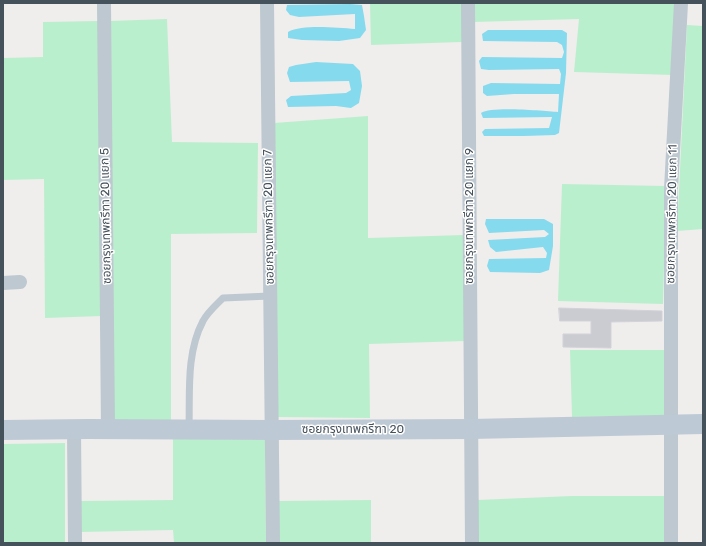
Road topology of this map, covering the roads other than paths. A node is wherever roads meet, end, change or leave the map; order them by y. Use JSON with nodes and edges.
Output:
{"nodes":[{"id":1,"x":104,"y":3,"type":"edge"},
{"id":2,"x":267,"y":3,"type":"edge"},
{"id":3,"x":468,"y":3,"type":"edge"},
{"id":4,"x":681,"y":3,"type":"edge"},
{"id":5,"x":3,"y":282,"type":"edge"},
{"id":6,"x":20,"y":282,"type":"dead end"},
{"id":7,"x":270,"y":296,"type":"junction"},
{"id":8,"x":671,"y":424,"type":"junction"},
{"id":9,"x":703,"y":424,"type":"edge"},
{"id":10,"x":74,"y":429,"type":"junction"},
{"id":11,"x":108,"y":429,"type":"junction"},
{"id":12,"x":471,"y":429,"type":"junction"},
{"id":13,"x":3,"y":430,"type":"edge"},
{"id":14,"x":189,"y":430,"type":"junction"},
{"id":15,"x":271,"y":430,"type":"junction"},
{"id":16,"x":75,"y":543,"type":"edge"},
{"id":17,"x":272,"y":543,"type":"edge"},
{"id":18,"x":472,"y":543,"type":"edge"},
{"id":19,"x":671,"y":543,"type":"edge"}],
"edges":[{"from":1,"to":11,"type":"street","name":"ซอยกรุงเทพกรีฑา 20 แยก 5"},
{"from":2,"to":7,"type":"street","name":"ซอยกรุงเทพกรีฑา 20 แยก 7"},
{"from":3,"to":12,"type":"street","name":"ซอยกรุงเทพกรีฑา 20 แยก 9"},
{"from":4,"to":8,"type":"street","name":"ซอยกรุงเทพกรีฑา 20 แยก 11"},
{"from":5,"to":6,"type":"street"},
{"from":7,"to":14,"type":"lane"},
{"from":7,"to":15,"type":"street","name":"ซอยกรุงเทพกรีฑา 20 แยก 7"},
{"from":8,"to":9,"type":"street","name":"ซอยกรุงเทพกรีฑา 20"},
{"from":8,"to":12,"type":"street","name":"ซอยกรุงเทพกรีฑา 20"},
{"from":8,"to":19,"type":"street","name":"ซอยกรุงเทพกรีฑา 20 แยก 11"},
{"from":10,"to":11,"type":"street","name":"ซอยกรุงเทพกรีฑา 20"},
{"from":10,"to":13,"type":"street","name":"ซอยกรุงเทพกรีฑา 20"},
{"from":10,"to":16,"type":"street"},
{"from":11,"to":14,"type":"street","name":"ซอยกรุงเทพกรีฑา 20"},
{"from":12,"to":15,"type":"street","name":"ซอยกรุงเทพกรีฑา 20"},
{"from":12,"to":18,"type":"street","name":"ซอยกรุงเทพกรีฑา 20 แยก 9"},
{"from":14,"to":15,"type":"street","name":"ซอยกรุงเทพกรีฑา 20"},
{"from":15,"to":17,"type":"street","name":"ซอยกรุงเทพกรีฑา 20 แยก 7"}]}
